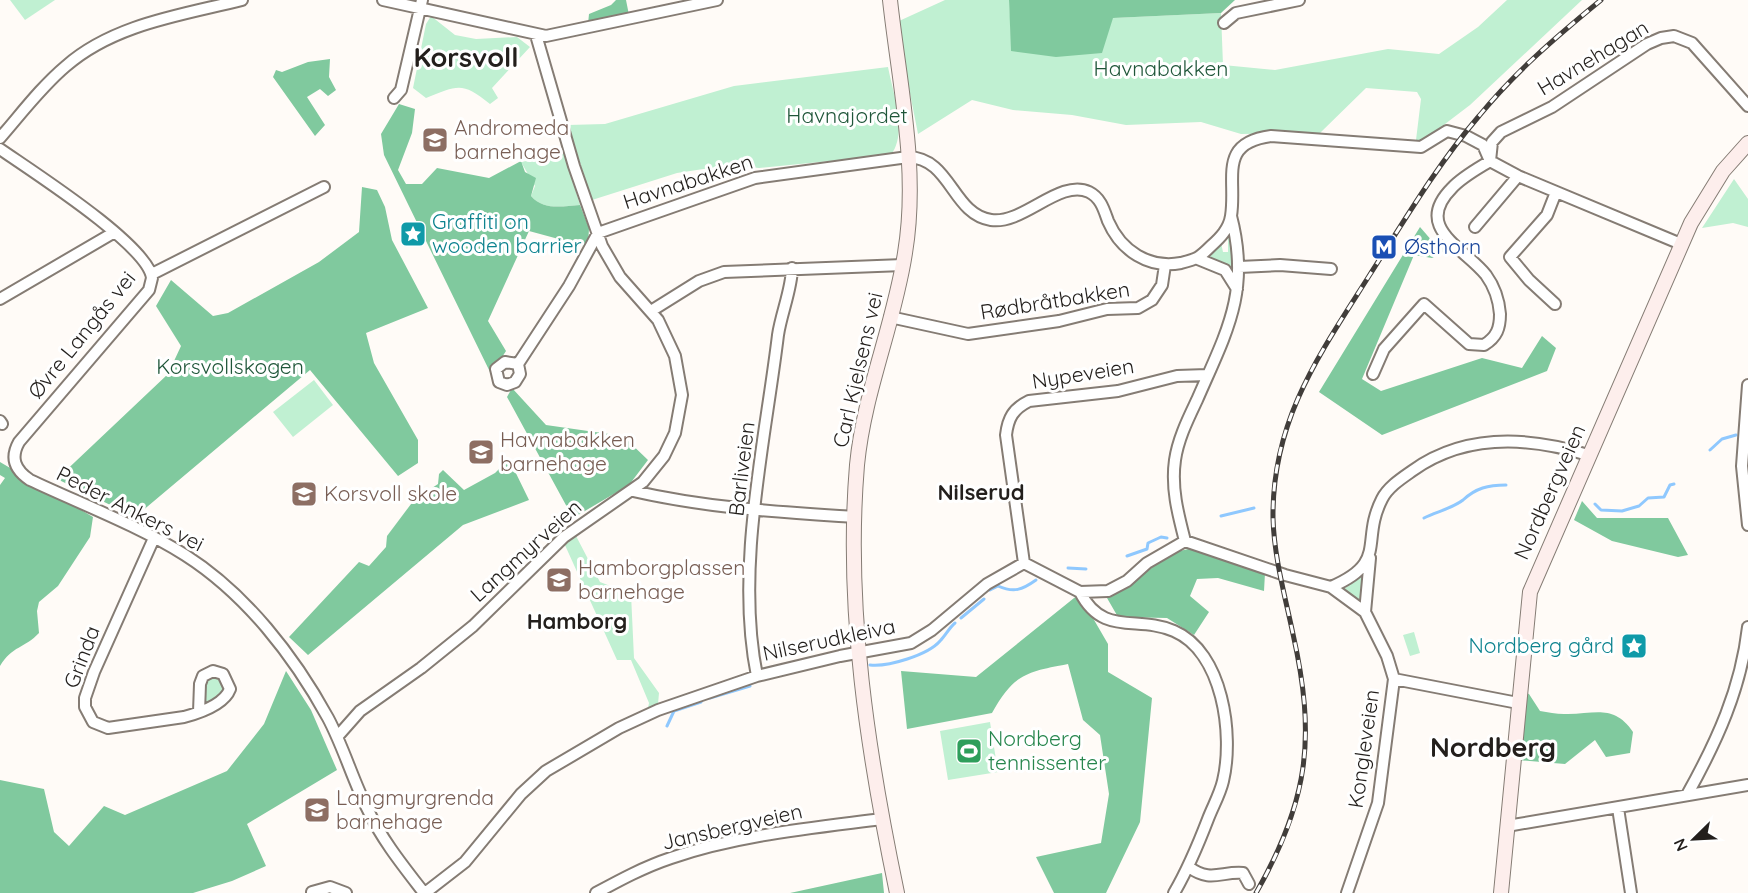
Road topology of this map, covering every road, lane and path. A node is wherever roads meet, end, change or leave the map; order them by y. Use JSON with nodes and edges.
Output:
{"nodes":[{"id":1,"x":242,"y":0,"type":"edge"},
{"id":2,"x":383,"y":0,"type":"edge"},
{"id":3,"x":716,"y":0,"type":"edge"},
{"id":4,"x":890,"y":0,"type":"edge"},
{"id":5,"x":1299,"y":0,"type":"edge"},
{"id":6,"x":422,"y":3,"type":"edge"},
{"id":7,"x":1224,"y":23,"type":"dead end"},
{"id":8,"x":536,"y":35,"type":"junction"},
{"id":9,"x":394,"y":98,"type":"dead end"},
{"id":10,"x":1748,"y":106,"type":"edge"},
{"id":11,"x":0,"y":138,"type":"edge"},
{"id":12,"x":1748,"y":144,"type":"edge"},
{"id":13,"x":0,"y":149,"type":"edge"},
{"id":14,"x":908,"y":157,"type":"junction"},
{"id":15,"x":1490,"y":161,"type":"junction"},
{"id":16,"x":1518,"y":176,"type":"junction"},
{"id":17,"x":324,"y":188,"type":"dead end"},
{"id":18,"x":1556,"y":192,"type":"junction"},
{"id":19,"x":1231,"y":216,"type":"junction"},
{"id":20,"x":1474,"y":227,"type":"dead end"},
{"id":21,"x":113,"y":232,"type":"junction"},
{"id":22,"x":598,"y":233,"type":"junction"},
{"id":23,"x":1681,"y":244,"type":"junction"},
{"id":24,"x":1198,"y":259,"type":"junction"},
{"id":25,"x":903,"y":265,"type":"junction"},
{"id":26,"x":1165,"y":266,"type":"junction"},
{"id":27,"x":1239,"y":267,"type":"junction"},
{"id":28,"x":792,"y":268,"type":"junction"},
{"id":29,"x":1331,"y":269,"type":"dead end"},
{"id":30,"x":152,"y":274,"type":"junction"},
{"id":31,"x":1237,"y":289,"type":"junction"},
{"id":32,"x":0,"y":299,"type":"edge"},
{"id":33,"x":1555,"y":304,"type":"dead end"},
{"id":34,"x":651,"y":311,"type":"junction"},
{"id":35,"x":890,"y":317,"type":"junction"},
{"id":36,"x":518,"y":364,"type":"dead end"},
{"id":37,"x":1372,"y":374,"type":"dead end"},
{"id":38,"x":1207,"y":375,"type":"junction"},
{"id":39,"x":1748,"y":385,"type":"edge"},
{"id":40,"x":1588,"y":455,"type":"junction"},
{"id":41,"x":14,"y":460,"type":"joint"},
{"id":42,"x":1746,"y":484,"type":"edge"},
{"id":43,"x":633,"y":491,"type":"junction"},
{"id":44,"x":755,"y":511,"type":"junction"},
{"id":45,"x":854,"y":517,"type":"junction"},
{"id":46,"x":1748,"y":525,"type":"edge"},
{"id":47,"x":154,"y":538,"type":"junction"},
{"id":48,"x":1185,"y":541,"type":"junction"},
{"id":49,"x":1371,"y":554,"type":"junction"},
{"id":50,"x":1023,"y":563,"type":"junction"},
{"id":51,"x":1331,"y":587,"type":"junction"},
{"id":52,"x":1080,"y":592,"type":"junction"},
{"id":53,"x":1365,"y":612,"type":"junction"},
{"id":54,"x":1748,"y":627,"type":"edge"},
{"id":55,"x":860,"y":653,"type":"junction"},
{"id":56,"x":757,"y":676,"type":"junction"},
{"id":57,"x":1394,"y":679,"type":"junction"},
{"id":58,"x":1518,"y":703,"type":"junction"},
{"id":59,"x":199,"y":712,"type":"dead end"},
{"id":60,"x":337,"y":737,"type":"junction"},
{"id":61,"x":1748,"y":785,"type":"edge"},
{"id":62,"x":1687,"y":795,"type":"junction"},
{"id":63,"x":1618,"y":808,"type":"junction"},
{"id":64,"x":882,"y":819,"type":"junction"},
{"id":65,"x":1507,"y":826,"type":"junction"},
{"id":66,"x":1189,"y":867,"type":"junction"},
{"id":67,"x":1249,"y":884,"type":"dead end"},
{"id":68,"x":312,"y":892,"type":"edge"},
{"id":69,"x":346,"y":893,"type":"edge"},
{"id":70,"x":424,"y":893,"type":"edge"},
{"id":71,"x":596,"y":893,"type":"edge"},
{"id":72,"x":897,"y":893,"type":"edge"},
{"id":73,"x":1174,"y":893,"type":"edge"},
{"id":74,"x":1347,"y":893,"type":"edge"},
{"id":75,"x":1501,"y":893,"type":"edge"},
{"id":76,"x":1631,"y":893,"type":"edge"}],
"edges":[{"from":1,"to":11,"type":"street"},
{"from":2,"to":6,"type":"street"},
{"from":3,"to":8,"type":"street"},
{"from":4,"to":14,"type":"main road","name":"Carl Kjelsens vei"},
{"from":5,"to":7,"type":"street"},
{"from":6,"to":8,"type":"street"},
{"from":6,"to":9,"type":"street"},
{"from":8,"to":22,"type":"street","name":"Langmyrveien"},
{"from":10,"to":15,"type":"street","name":"Havnehagan"},
{"from":12,"to":23,"type":"main road","name":"Nordbergveien"},
{"from":13,"to":21,"type":"street"},
{"from":14,"to":22,"type":"street","name":"Havnabakken"},
{"from":14,"to":25,"type":"main road","name":"Carl Kjelsens vei"},
{"from":14,"to":26,"type":"street","name":"Havnabakken"},
{"from":15,"to":16,"type":"street"},
{"from":15,"to":19,"type":"street"},
{"from":15,"to":37,"type":"street"},
{"from":16,"to":18,"type":"street"},
{"from":16,"to":20,"type":"street"},
{"from":17,"to":30,"type":"street","name":"Øvre Langås vei"},
{"from":18,"to":23,"type":"street"},
{"from":18,"to":33,"type":"street"},
{"from":19,"to":24,"type":"street"},
{"from":19,"to":27,"type":"street"},
{"from":21,"to":30,"type":"street"},
{"from":21,"to":32,"type":"street"},
{"from":22,"to":34,"type":"street","name":"Langmyrveien"},
{"from":22,"to":36,"type":"street"},
{"from":23,"to":40,"type":"main road","name":"Nordbergveien"},
{"from":24,"to":26,"type":"street"},
{"from":24,"to":31,"type":"street"},
{"from":25,"to":28,"type":"street"},
{"from":25,"to":35,"type":"main road","name":"Carl Kjelsens vei"},
{"from":26,"to":35,"type":"street","name":"Rødbråtbakken"},
{"from":27,"to":29,"type":"street"},
{"from":27,"to":31,"type":"street"},
{"from":28,"to":34,"type":"street"},
{"from":28,"to":44,"type":"street","name":"Barliveien"},
{"from":30,"to":41,"type":"street","name":"Øvre Langås vei"},
{"from":31,"to":38,"type":"street"},
{"from":34,"to":43,"type":"street","name":"Langmyrveien"},
{"from":35,"to":45,"type":"main road","name":"Carl Kjelsens vei"},
{"from":38,"to":48,"type":"street"},
{"from":38,"to":50,"type":"street","name":"Nypeveien"},
{"from":39,"to":42,"type":"street"},
{"from":40,"to":49,"type":"street"},
{"from":40,"to":58,"type":"main road","name":"Nordbergveien"},
{"from":41,"to":47,"type":"street","name":"Peder Ankers vei"},
{"from":42,"to":46,"type":"street"},
{"from":43,"to":44,"type":"street"},
{"from":43,"to":60,"type":"street","name":"Langmyrveien"},
{"from":44,"to":45,"type":"street"},
{"from":44,"to":56,"type":"street","name":"Barliveien"},
{"from":45,"to":55,"type":"main road","name":"Carl Kjelsens vei"},
{"from":47,"to":59,"type":"street","name":"Grinda"},
{"from":47,"to":60,"type":"street","name":"Peder Ankers vei"},
{"from":48,"to":51,"type":"street"},
{"from":48,"to":52,"type":"street"},
{"from":49,"to":51,"type":"street"},
{"from":49,"to":53,"type":"street"},
{"from":50,"to":52,"type":"street"},
{"from":50,"to":55,"type":"street","name":"Nilserudkleiva"},
{"from":51,"to":53,"type":"street","name":"Kongleveien"},
{"from":52,"to":66,"type":"street"},
{"from":53,"to":57,"type":"street","name":"Kongleveien"},
{"from":54,"to":62,"type":"street"},
{"from":55,"to":56,"type":"street","name":"Nilserudkleiva"},
{"from":55,"to":64,"type":"main road","name":"Carl Kjelsens vei"},
{"from":56,"to":70,"type":"street","name":"Nilserudkleiva"},
{"from":57,"to":58,"type":"street"},
{"from":57,"to":74,"type":"street","name":"Kongleveien"},
{"from":58,"to":65,"type":"main road","name":"Nordbergveien"},
{"from":60,"to":70,"type":"street","name":"Peder Ankers vei"},
{"from":61,"to":62,"type":"street"},
{"from":62,"to":63,"type":"street"},
{"from":63,"to":65,"type":"street"},
{"from":63,"to":76,"type":"street"},
{"from":64,"to":71,"type":"street","name":"Jansbergveien"},
{"from":64,"to":72,"type":"main road","name":"Carl Kjelsens vei"},
{"from":65,"to":75,"type":"main road","name":"Nordbergveien"},
{"from":66,"to":67,"type":"street"},
{"from":66,"to":73,"type":"street"},
{"from":68,"to":69,"type":"street"}]}
